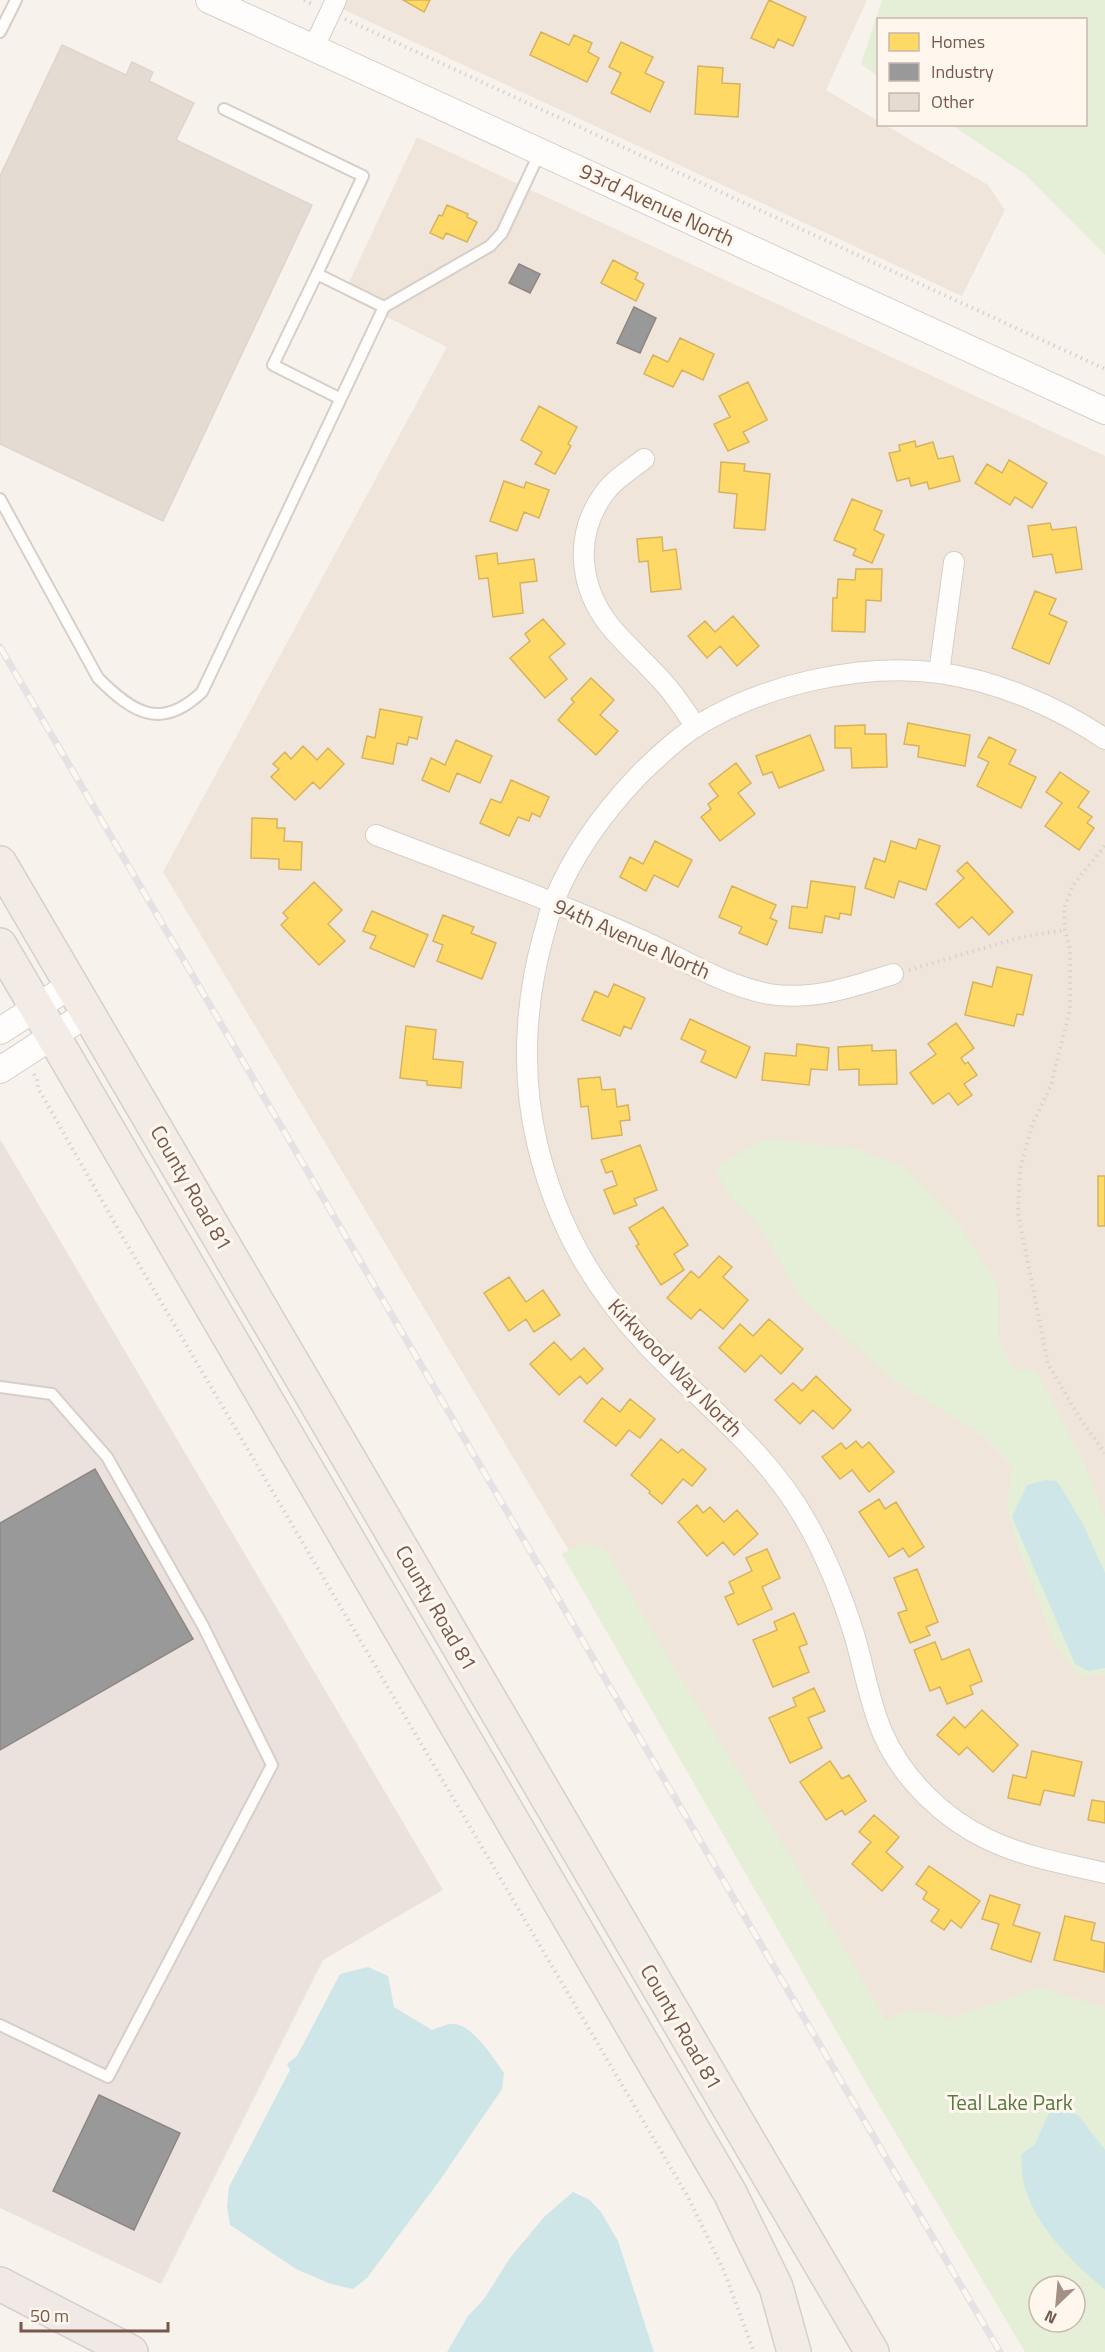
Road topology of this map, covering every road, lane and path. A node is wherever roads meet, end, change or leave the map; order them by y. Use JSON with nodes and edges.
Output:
{"nodes":[{"id":1,"x":16,"y":0,"type":"edge"},
{"id":2,"x":209,"y":0,"type":"edge"},
{"id":3,"x":304,"y":0,"type":"edge"},
{"id":4,"x":333,"y":6,"type":"edge"},
{"id":5,"x":0,"y":32,"type":"edge"},
{"id":6,"x":314,"y":47,"type":"junction"},
{"id":7,"x":224,"y":109,"type":"dead end"},
{"id":8,"x":541,"y":152,"type":"junction"},
{"id":9,"x":317,"y":274,"type":"junction"},
{"id":10,"x":384,"y":307,"type":"junction"},
{"id":11,"x":1105,"y":369,"type":"edge"},
{"id":12,"x":339,"y":398,"type":"junction"},
{"id":13,"x":1105,"y":411,"type":"edge"},
{"id":14,"x":644,"y":459,"type":"dead end"},
{"id":15,"x":0,"y":499,"type":"edge"},
{"id":16,"x":954,"y":562,"type":"dead end"},
{"id":17,"x":939,"y":673,"type":"junction"},
{"id":18,"x":696,"y":727,"type":"junction"},
{"id":19,"x":1104,"y":736,"type":"edge"},
{"id":20,"x":376,"y":835,"type":"dead end"},
{"id":21,"x":1105,"y":846,"type":"edge"},
{"id":22,"x":0,"y":863,"type":"edge"},
{"id":23,"x":553,"y":903,"type":"junction"},
{"id":24,"x":1065,"y":930,"type":"junction"},
{"id":25,"x":0,"y":945,"type":"edge"},
{"id":26,"x":893,"y":974,"type":"joint"},
{"id":27,"x":71,"y":985,"type":"junction"},
{"id":28,"x":88,"y":1012,"type":"junction"},
{"id":29,"x":44,"y":1021,"type":"junction"},
{"id":30,"x":0,"y":1031,"type":"edge"},
{"id":31,"x":10,"y":1063,"type":"edge"},
{"id":32,"x":0,"y":1387,"type":"edge"},
{"id":33,"x":1105,"y":1453,"type":"edge"},
{"id":34,"x":1105,"y":1873,"type":"edge"},
{"id":35,"x":0,"y":2025,"type":"edge"},
{"id":36,"x":0,"y":2284,"type":"edge"},
{"id":37,"x":131,"y":2352,"type":"edge"},
{"id":38,"x":754,"y":2352,"type":"edge"},
{"id":39,"x":794,"y":2352,"type":"edge"},
{"id":40,"x":872,"y":2352,"type":"edge"}],
"edges":[{"from":1,"to":5,"type":"lane"},
{"from":2,"to":6,"type":"street","name":"93rd Avenue North"},
{"from":3,"to":4,"type":"path"},
{"from":4,"to":6,"type":"street"},
{"from":4,"to":11,"type":"path"},
{"from":6,"to":8,"type":"street","name":"93rd Avenue North"},
{"from":7,"to":9,"type":"lane"},
{"from":8,"to":10,"type":"lane"},
{"from":8,"to":13,"type":"street","name":"93rd Avenue North"},
{"from":9,"to":10,"type":"lane"},
{"from":9,"to":12,"type":"lane"},
{"from":10,"to":12,"type":"lane"},
{"from":12,"to":15,"type":"lane"},
{"from":14,"to":18,"type":"street"},
{"from":16,"to":17,"type":"street"},
{"from":17,"to":18,"type":"street","name":"Kirkwood Way North"},
{"from":17,"to":19,"type":"street","name":"Kirkwood Way North"},
{"from":18,"to":23,"type":"street","name":"Kirkwood Way North"},
{"from":20,"to":23,"type":"street","name":"94th Avenue North"},
{"from":21,"to":24,"type":"path"},
{"from":22,"to":27,"type":"highway","name":"County Road 81"},
{"from":23,"to":26,"type":"street","name":"94th Avenue North"},
{"from":23,"to":34,"type":"street","name":"Kirkwood Way North"},
{"from":24,"to":26,"type":"path"},
{"from":24,"to":33,"type":"path"},
{"from":25,"to":29,"type":"highway","name":"County Road 81"},
{"from":27,"to":28,"type":"highway","name":"County Road 81"},
{"from":27,"to":29,"type":"street"},
{"from":28,"to":29,"type":"street"},
{"from":28,"to":40,"type":"highway","name":"County Road 81"},
{"from":29,"to":30,"type":"street"},
{"from":29,"to":31,"type":"street"},
{"from":29,"to":39,"type":"highway","name":"County Road 81"},
{"from":31,"to":38,"type":"path"},
{"from":32,"to":35,"type":"lane"},
{"from":36,"to":37,"type":"highway"}]}
